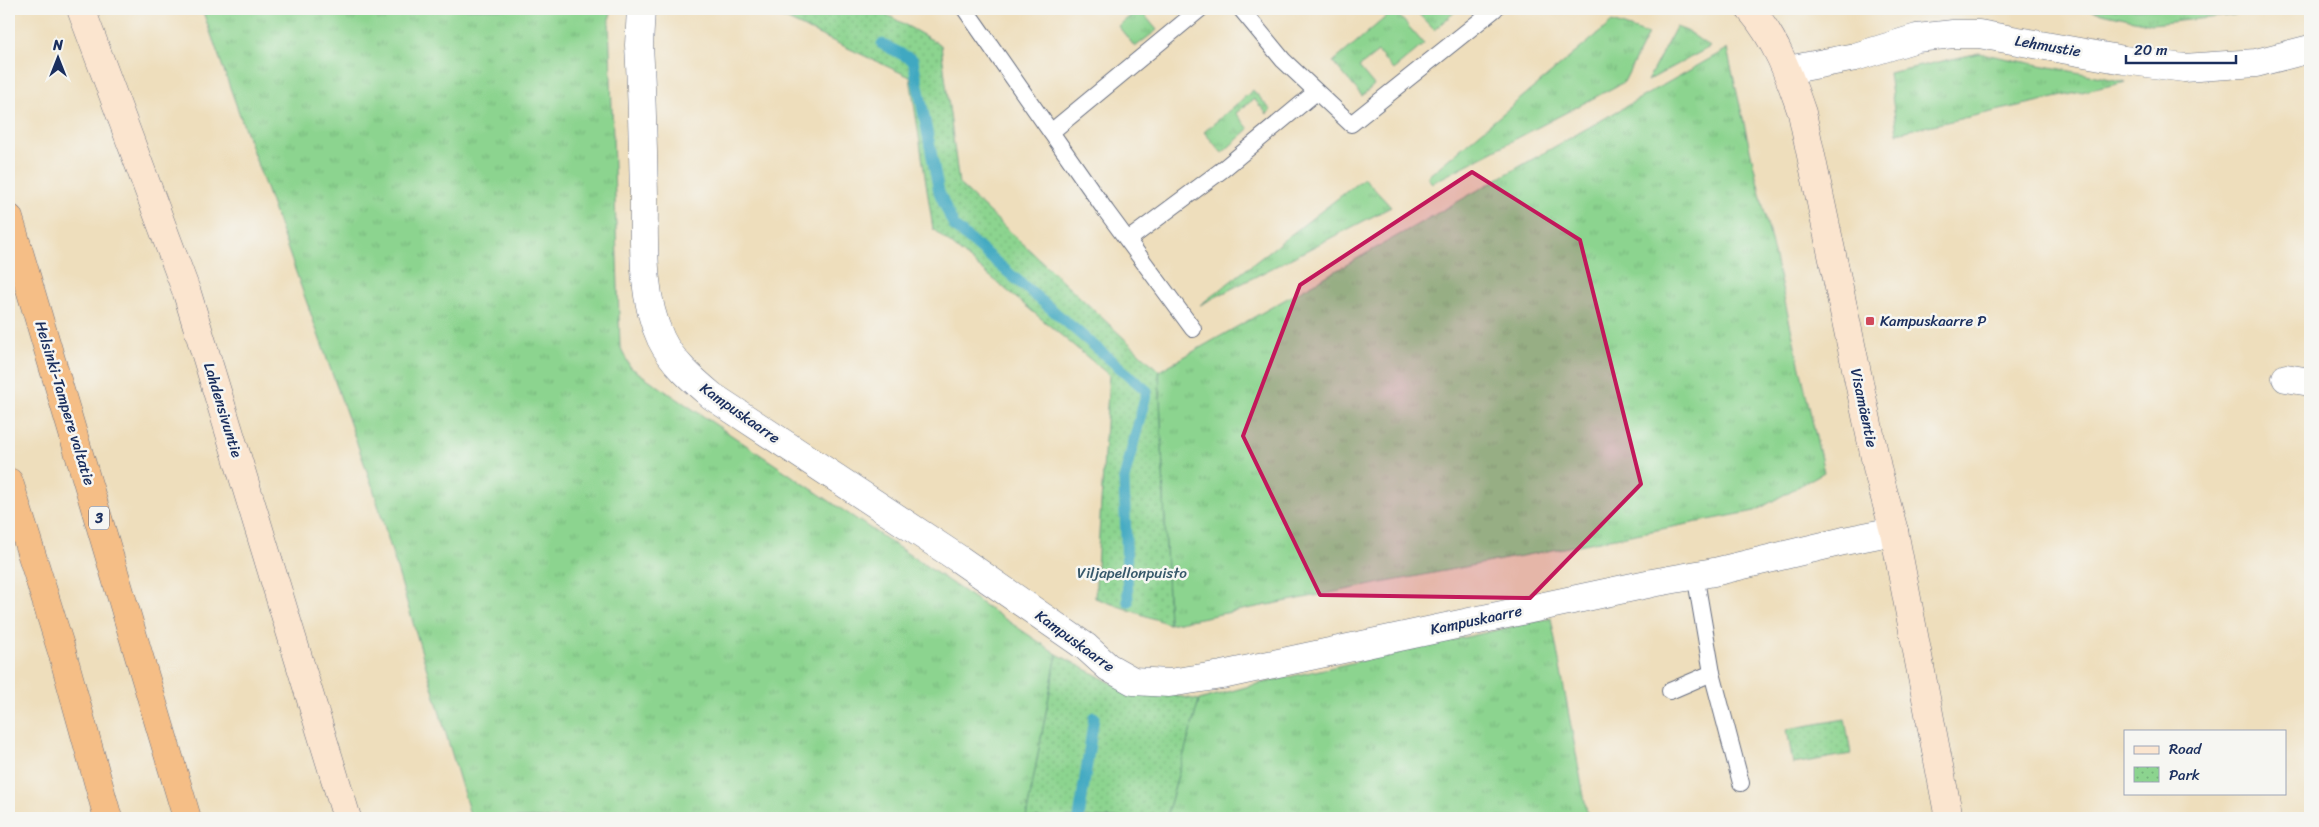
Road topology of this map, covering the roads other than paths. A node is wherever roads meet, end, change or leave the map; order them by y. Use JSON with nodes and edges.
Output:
{"nodes":[{"id":1,"x":80,"y":9,"type":"edge"},
{"id":2,"x":641,"y":9,"type":"edge"},
{"id":3,"x":1200,"y":9,"type":"edge"},
{"id":4,"x":1241,"y":9,"type":"edge"},
{"id":5,"x":1495,"y":9,"type":"edge"},
{"id":6,"x":1750,"y":9,"type":"edge"},
{"id":7,"x":972,"y":11,"type":"edge"},
{"id":8,"x":2310,"y":50,"type":"edge"},
{"id":9,"x":1788,"y":70,"type":"junction"},
{"id":10,"x":1316,"y":92,"type":"junction"},
{"id":11,"x":1051,"y":132,"type":"junction"},
{"id":12,"x":9,"y":218,"type":"edge"},
{"id":13,"x":1128,"y":240,"type":"junction"},
{"id":14,"x":1193,"y":329,"type":"dead end"},
{"id":15,"x":9,"y":482,"type":"edge"},
{"id":16,"x":1894,"y":532,"type":"junction"},
{"id":17,"x":1695,"y":574,"type":"junction"},
{"id":18,"x":1712,"y":673,"type":"junction"},
{"id":19,"x":1670,"y":691,"type":"dead end"},
{"id":20,"x":1741,"y":783,"type":"dead end"},
{"id":21,"x":108,"y":818,"type":"edge"},
{"id":22,"x":187,"y":818,"type":"edge"},
{"id":23,"x":347,"y":818,"type":"edge"},
{"id":24,"x":1949,"y":818,"type":"edge"}],
"edges":[{"from":1,"to":23,"type":"main road","name":"Lahdensivuntie"},
{"from":2,"to":17,"type":"street","name":"Kampuskaarre"},
{"from":3,"to":11,"type":"lane"},
{"from":4,"to":10,"type":"lane"},
{"from":5,"to":10,"type":"lane"},
{"from":6,"to":9,"type":"main road","name":"Visamäentie"},
{"from":7,"to":11,"type":"lane"},
{"from":8,"to":9,"type":"street","name":"Lehmustie"},
{"from":9,"to":16,"type":"main road","name":"Visamäentie"},
{"from":10,"to":13,"type":"lane"},
{"from":11,"to":13,"type":"lane"},
{"from":12,"to":22,"type":"highway","name":"Helsinki-Tampere valtatie","number":"3"},
{"from":13,"to":14,"type":"lane"},
{"from":15,"to":21,"type":"highway"},
{"from":16,"to":17,"type":"street","name":"Kampuskaarre"},
{"from":16,"to":24,"type":"main road","name":"Visamäentie"},
{"from":17,"to":18,"type":"lane"},
{"from":18,"to":19,"type":"lane"},
{"from":18,"to":20,"type":"lane"}]}
